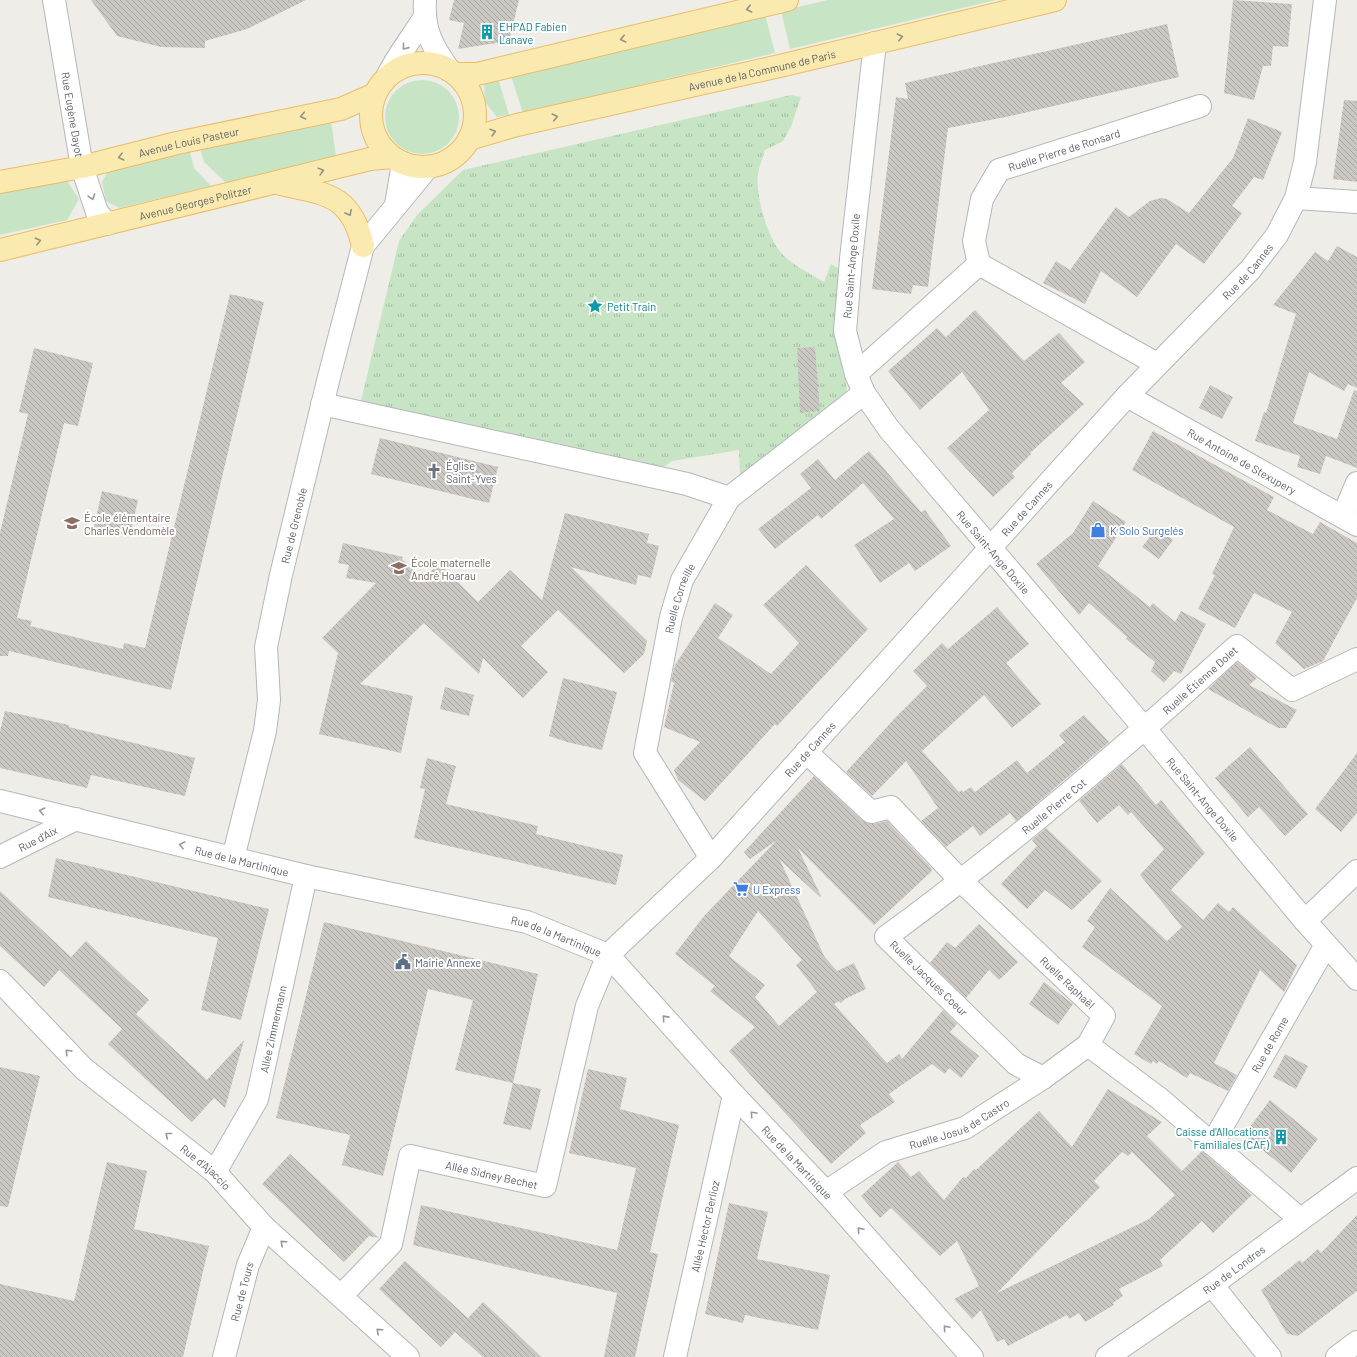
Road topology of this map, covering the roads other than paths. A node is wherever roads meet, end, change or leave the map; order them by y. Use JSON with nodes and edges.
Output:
{"nodes":[{"id":1,"x":54,"y":0,"type":"edge"},
{"id":2,"x":787,"y":0,"type":"edge"},
{"id":3,"x":1055,"y":0,"type":"edge"},
{"id":4,"x":1325,"y":0,"type":"edge"},
{"id":5,"x":424,"y":9,"type":"edge"},
{"id":6,"x":875,"y":43,"type":"junction"},
{"id":7,"x":452,"y":72,"type":"junction"},
{"id":8,"x":381,"y":85,"type":"junction"},
{"id":9,"x":1200,"y":106,"type":"dead end"},
{"id":10,"x":469,"y":139,"type":"junction"},
{"id":11,"x":398,"y":160,"type":"junction"},
{"id":12,"x":82,"y":167,"type":"junction"},
{"id":13,"x":428,"y":167,"type":"junction"},
{"id":14,"x":0,"y":182,"type":"edge"},
{"id":15,"x":277,"y":183,"type":"junction"},
{"id":16,"x":1296,"y":198,"type":"junction"},
{"id":17,"x":1357,"y":202,"type":"edge"},
{"id":18,"x":396,"y":206,"type":"junction"},
{"id":19,"x":107,"y":224,"type":"junction"},
{"id":20,"x":363,"y":246,"type":"junction"},
{"id":21,"x":0,"y":250,"type":"edge"},
{"id":22,"x":979,"y":264,"type":"junction"},
{"id":23,"x":1157,"y":364,"type":"junction"},
{"id":24,"x":860,"y":383,"type":"junction"},
{"id":25,"x":1127,"y":396,"type":"junction"},
{"id":26,"x":322,"y":404,"type":"junction"},
{"id":27,"x":1357,"y":483,"type":"edge"},
{"id":28,"x":729,"y":498,"type":"junction"},
{"id":29,"x":1350,"y":520,"type":"edge"},
{"id":30,"x":990,"y":548,"type":"junction"},
{"id":31,"x":1357,"y":659,"type":"edge"},
{"id":32,"x":1145,"y":729,"type":"junction"},
{"id":33,"x":806,"y":752,"type":"junction"},
{"id":34,"x":0,"y":801,"type":"edge"},
{"id":35,"x":76,"y":819,"type":"junction"},
{"id":36,"x":0,"y":857,"type":"edge"},
{"id":37,"x":233,"y":858,"type":"junction"},
{"id":38,"x":711,"y":858,"type":"junction"},
{"id":39,"x":1357,"y":871,"type":"edge"},
{"id":40,"x":306,"y":876,"type":"junction"},
{"id":41,"x":961,"y":881,"type":"junction"},
{"id":42,"x":1305,"y":921,"type":"junction"},
{"id":43,"x":1326,"y":945,"type":"junction"},
{"id":44,"x":608,"y":955,"type":"junction"},
{"id":45,"x":1357,"y":978,"type":"edge"},
{"id":46,"x":0,"y":981,"type":"edge"},
{"id":47,"x":1088,"y":1045,"type":"junction"},
{"id":48,"x":1043,"y":1078,"type":"junction"},
{"id":49,"x":734,"y":1095,"type":"junction"},
{"id":50,"x":1212,"y":1144,"type":"junction"},
{"id":51,"x":215,"y":1172,"type":"junction"},
{"id":52,"x":1357,"y":1178,"type":"edge"},
{"id":53,"x":826,"y":1192,"type":"junction"},
{"id":54,"x":1300,"y":1219,"type":"junction"},
{"id":55,"x":264,"y":1227,"type":"junction"},
{"id":56,"x":1212,"y":1285,"type":"junction"},
{"id":57,"x":341,"y":1296,"type":"junction"},
{"id":58,"x":1357,"y":1342,"type":"edge"},
{"id":59,"x":224,"y":1357,"type":"edge"},
{"id":60,"x":408,"y":1357,"type":"edge"},
{"id":61,"x":675,"y":1357,"type":"edge"},
{"id":62,"x":972,"y":1357,"type":"edge"},
{"id":63,"x":1107,"y":1357,"type":"edge"},
{"id":64,"x":1270,"y":1357,"type":"edge"},
{"id":65,"x":1337,"y":1357,"type":"edge"}],
"edges":[{"from":1,"to":12,"type":"street","name":"Rue Eugène Dayot"},
{"from":2,"to":7,"type":"main road","one_way":true},
{"from":6,"to":3,"type":"main road","name":"Avenue de la Commune de Paris","one_way":true},
{"from":4,"to":16,"type":"street","name":"Rue de Cannes"},
{"from":5,"to":7,"type":"street"},
{"from":5,"to":8,"type":"street","one_way":true},
{"from":10,"to":6,"type":"main road","name":"Avenue de la Commune de Paris","one_way":true},
{"from":6,"to":24,"type":"street","name":"Rue Saint-Ange Doxile"},
{"from":7,"to":8,"type":"main road"},
{"from":7,"to":10,"type":"main road"},
{"from":8,"to":11,"type":"main road"},
{"from":8,"to":12,"type":"main road","name":"Avenue Louis Pasteur","one_way":true},
{"from":9,"to":22,"type":"street","name":"Ruelle Pierre de Ronsard"},
{"from":10,"to":13,"type":"main road"},
{"from":11,"to":13,"type":"main road"},
{"from":15,"to":11,"type":"main road","name":"Avenue Georges Politzer","one_way":true},
{"from":11,"to":18,"type":"street"},
{"from":12,"to":14,"type":"main road","name":"Avenue Louis Pasteur"},
{"from":12,"to":19,"type":"street","name":"Rue Eugène Dayot","one_way":true},
{"from":13,"to":18,"type":"street","name":"Rue de Grenoble"},
{"from":15,"to":19,"type":"main road","name":"Avenue Georges Politzer"},
{"from":15,"to":20,"type":"main road","one_way":true},
{"from":16,"to":17,"type":"street"},
{"from":16,"to":23,"type":"street","name":"Rue de Cannes"},
{"from":18,"to":20,"type":"street","name":"Rue de Grenoble"},
{"from":21,"to":19,"type":"main road","name":"Avenue Georges Politzer","one_way":true},
{"from":20,"to":26,"type":"street","name":"Rue de Grenoble"},
{"from":22,"to":23,"type":"street"},
{"from":22,"to":24,"type":"street"},
{"from":23,"to":25,"type":"street","name":"Rue de Cannes"},
{"from":24,"to":28,"type":"street","name":"Ruelle Corneille"},
{"from":24,"to":30,"type":"street","name":"Rue Saint-Ange Doxile"},
{"from":25,"to":29,"type":"street","name":"Rue Antoine de Stexupery"},
{"from":25,"to":30,"type":"street","name":"Rue de Cannes"},
{"from":26,"to":28,"type":"street"},
{"from":26,"to":37,"type":"street","name":"Rue de Grenoble"},
{"from":27,"to":29,"type":"street"},
{"from":28,"to":38,"type":"street","name":"Ruelle Corneille"},
{"from":30,"to":32,"type":"street","name":"Rue Saint-Ange Doxile"},
{"from":30,"to":33,"type":"street","name":"Rue de Cannes"},
{"from":31,"to":32,"type":"street","name":"Ruelle Étienne Dolet"},
{"from":32,"to":41,"type":"street","name":"Ruelle Pierre Cot"},
{"from":32,"to":42,"type":"street","name":"Rue Saint-Ange Doxile"},
{"from":33,"to":38,"type":"street","name":"Rue de Cannes"},
{"from":33,"to":41,"type":"street","name":"Ruelle Raphaël"},
{"from":35,"to":34,"type":"street","name":"Rue de la Martinique","one_way":true},
{"from":35,"to":36,"type":"street","name":"Rue d'Aix"},
{"from":37,"to":35,"type":"street","name":"Rue de la Martinique","one_way":true},
{"from":37,"to":40,"type":"street","name":"Rue de la Martinique"},
{"from":38,"to":44,"type":"street","name":"Rue de Cannes"},
{"from":39,"to":42,"type":"street"},
{"from":40,"to":44,"type":"street","name":"Rue de la Martinique"},
{"from":40,"to":51,"type":"street","name":"Allée Zimmermann"},
{"from":41,"to":47,"type":"street","name":"Ruelle Raphaël"},
{"from":41,"to":48,"type":"street","name":"Ruelle Jacques Coeur"},
{"from":42,"to":43,"type":"street","name":"Rue Saint-Ange Doxile"},
{"from":43,"to":45,"type":"street","name":"Rue Saint-Ange Doxile"},
{"from":43,"to":50,"type":"street","name":"Rue de Rome"},
{"from":49,"to":44,"type":"street","name":"Rue de la Martinique","one_way":true},
{"from":44,"to":57,"type":"street","name":"Allée Sidney Bechet"},
{"from":51,"to":46,"type":"street","name":"Rue d'Ajaccio","one_way":true},
{"from":47,"to":48,"type":"street","name":"Ruelle Josué de Castro"},
{"from":47,"to":50,"type":"street"},
{"from":48,"to":53,"type":"street","name":"Ruelle Josué de Castro"},
{"from":53,"to":49,"type":"street","name":"Rue de la Martinique","one_way":true},
{"from":49,"to":61,"type":"street","name":"Allée Hector Berlioz"},
{"from":50,"to":54,"type":"street"},
{"from":51,"to":55,"type":"street","name":"Rue d'Ajaccio"},
{"from":52,"to":54,"type":"street","name":"Rue de Londres"},
{"from":62,"to":53,"type":"street","name":"Rue de la Martinique","one_way":true},
{"from":54,"to":56,"type":"street","name":"Rue de Londres"},
{"from":57,"to":55,"type":"street","name":"Rue d'Ajaccio","one_way":true},
{"from":55,"to":59,"type":"street","name":"Rue de Tours"},
{"from":56,"to":63,"type":"street","name":"Rue de Londres"},
{"from":56,"to":64,"type":"street"},
{"from":60,"to":57,"type":"street","name":"Rue d'Ajaccio","one_way":true},
{"from":58,"to":65,"type":"street"}]}
